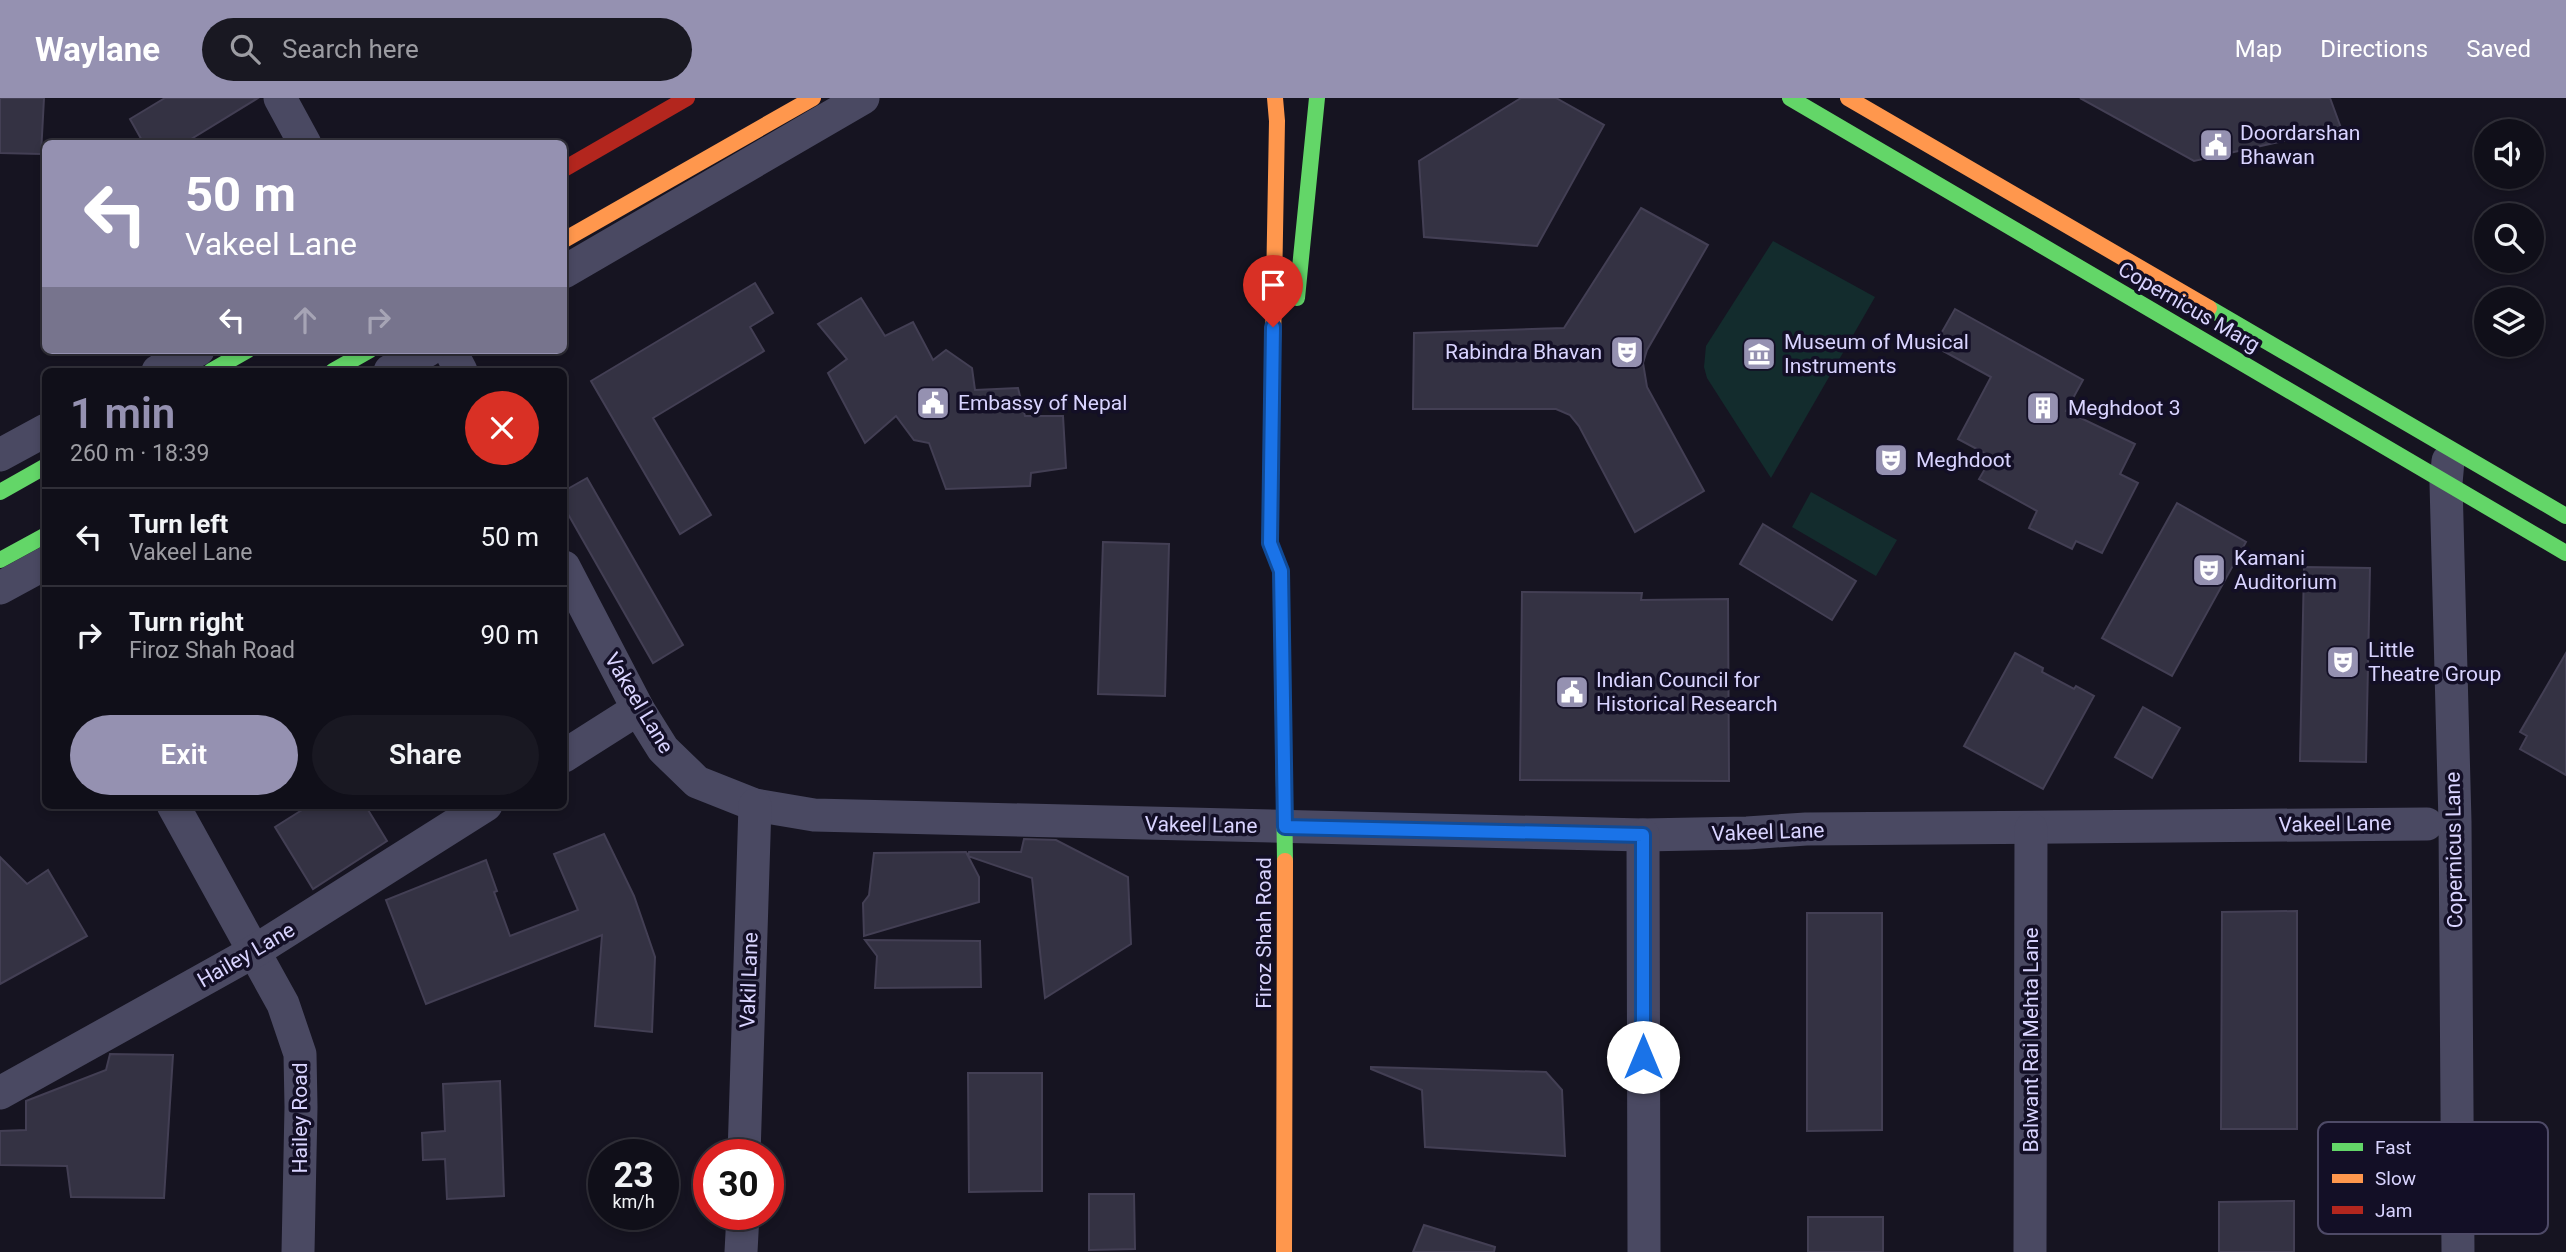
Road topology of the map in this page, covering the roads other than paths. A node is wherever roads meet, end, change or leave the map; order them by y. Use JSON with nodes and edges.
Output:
{"nodes":[{"id":1,"x":280,"y":98,"type":"edge"},
{"id":2,"x":659,"y":98,"type":"edge"},
{"id":3,"x":687,"y":98,"type":"edge"},
{"id":4,"x":813,"y":98,"type":"edge"},
{"id":5,"x":863,"y":98,"type":"edge"},
{"id":6,"x":1275,"y":98,"type":"edge"},
{"id":7,"x":1317,"y":98,"type":"edge"},
{"id":8,"x":1790,"y":98,"type":"edge"},
{"id":9,"x":1848,"y":98,"type":"edge"},
{"id":10,"x":303,"y":140,"type":"edge"},
{"id":11,"x":567,"y":149,"type":"edge"},
{"id":12,"x":567,"y":167,"type":"edge"},
{"id":13,"x":567,"y":238,"type":"edge"},
{"id":14,"x":567,"y":270,"type":"edge"},
{"id":15,"x":1297,"y":313,"type":"dead end"},
{"id":16,"x":190,"y":354,"type":"edge"},
{"id":17,"x":241,"y":354,"type":"edge"},
{"id":18,"x":363,"y":354,"type":"edge"},
{"id":19,"x":421,"y":354,"type":"edge"},
{"id":20,"x":164,"y":368,"type":"edge"},
{"id":21,"x":216,"y":368,"type":"edge"},
{"id":22,"x":338,"y":368,"type":"edge"},
{"id":23,"x":395,"y":368,"type":"edge"},
{"id":24,"x":42,"y":432,"type":"edge"},
{"id":25,"x":2449,"y":448,"type":"junction"},
{"id":26,"x":0,"y":455,"type":"edge"},
{"id":27,"x":42,"y":468,"type":"edge"},
{"id":28,"x":2446,"y":483,"type":"junction"},
{"id":29,"x":0,"y":492,"type":"edge"},
{"id":30,"x":2566,"y":516,"type":"edge"},
{"id":31,"x":1293,"y":547,"type":"dead end"},
{"id":32,"x":2566,"y":553,"type":"edge"},
{"id":33,"x":34,"y":558,"type":"edge"},
{"id":34,"x":1281,"y":571,"type":"junction"},
{"id":35,"x":567,"y":574,"type":"edge"},
{"id":36,"x":0,"y":588,"type":"edge"},
{"id":37,"x":638,"y":709,"type":"junction"},
{"id":38,"x":567,"y":754,"type":"edge"},
{"id":39,"x":755,"y":805,"type":"junction"},
{"id":40,"x":175,"y":809,"type":"edge"},
{"id":41,"x":480,"y":809,"type":"edge"},
{"id":42,"x":2427,"y":824,"type":"dead end"},
{"id":43,"x":1285,"y":827,"type":"junction"},
{"id":44,"x":2031,"y":829,"type":"junction"},
{"id":45,"x":1643,"y":835,"type":"junction"},
{"id":46,"x":255,"y":951,"type":"junction"},
{"id":47,"x":0,"y":1093,"type":"edge"},
{"id":48,"x":2457,"y":1122,"type":"edge"},
{"id":49,"x":745,"y":1139,"type":"edge"},
{"id":50,"x":742,"y":1230,"type":"edge"},
{"id":51,"x":2458,"y":1234,"type":"edge"},
{"id":52,"x":298,"y":1252,"type":"edge"},
{"id":53,"x":741,"y":1252,"type":"edge"},
{"id":54,"x":1284,"y":1252,"type":"edge"},
{"id":55,"x":1644,"y":1252,"type":"edge"},
{"id":56,"x":2031,"y":1252,"type":"edge"},
{"id":57,"x":2458,"y":1252,"type":"edge"}],
"edges":[{"from":1,"to":10,"type":"street"},
{"from":2,"to":11,"type":"street"},
{"from":3,"to":12,"type":"main road"},
{"from":4,"to":13,"type":"main road"},
{"from":5,"to":14,"type":"street"},
{"from":6,"to":34,"type":"main road","name":"Firoz Shah Road"},
{"from":7,"to":15,"type":"main road"},
{"from":8,"to":28,"type":"main road","name":"Copernicus Marg"},
{"from":9,"to":25,"type":"main road","name":"Copernicus Marg"},
{"from":16,"to":20,"type":"street"},
{"from":17,"to":21,"type":"main road"},
{"from":18,"to":22,"type":"main road"},
{"from":19,"to":23,"type":"street"},
{"from":24,"to":26,"type":"street"},
{"from":25,"to":28,"type":"street","name":"Copernicus Lane"},
{"from":25,"to":30,"type":"main road","name":"Copernicus Marg"},
{"from":27,"to":29,"type":"main road"},
{"from":28,"to":32,"type":"main road","name":"Copernicus Marg"},
{"from":28,"to":48,"type":"street","name":"Copernicus Lane"},
{"from":31,"to":34,"type":"main road","name":"Firoz Shah Road"},
{"from":33,"to":36,"type":"street"},
{"from":34,"to":43,"type":"main road","name":"Firoz Shah Road"},
{"from":35,"to":37,"type":"street","name":"Vakeel Lane"},
{"from":37,"to":38,"type":"street"},
{"from":37,"to":39,"type":"street","name":"Vakeel Lane"},
{"from":39,"to":43,"type":"street","name":"Vakeel Lane"},
{"from":39,"to":49,"type":"street","name":"Vakil Lane"},
{"from":40,"to":46,"type":"street","name":"Hailey Road"},
{"from":41,"to":46,"type":"street","name":"Hailey Lane"},
{"from":42,"to":44,"type":"street","name":"Vakeel Lane"},
{"from":43,"to":45,"type":"street","name":"Vakeel Lane"},
{"from":43,"to":54,"type":"main road","name":"Firoz Shah Road"},
{"from":44,"to":45,"type":"street","name":"Vakeel Lane"},
{"from":44,"to":56,"type":"street","name":"Balwant Rai Mehta Lane"},
{"from":45,"to":55,"type":"street"},
{"from":46,"to":47,"type":"street","name":"Hailey Lane"},
{"from":46,"to":52,"type":"street","name":"Hailey Road"},
{"from":50,"to":53,"type":"street"},
{"from":51,"to":57,"type":"street","name":"Copernicus Lane"}]}
